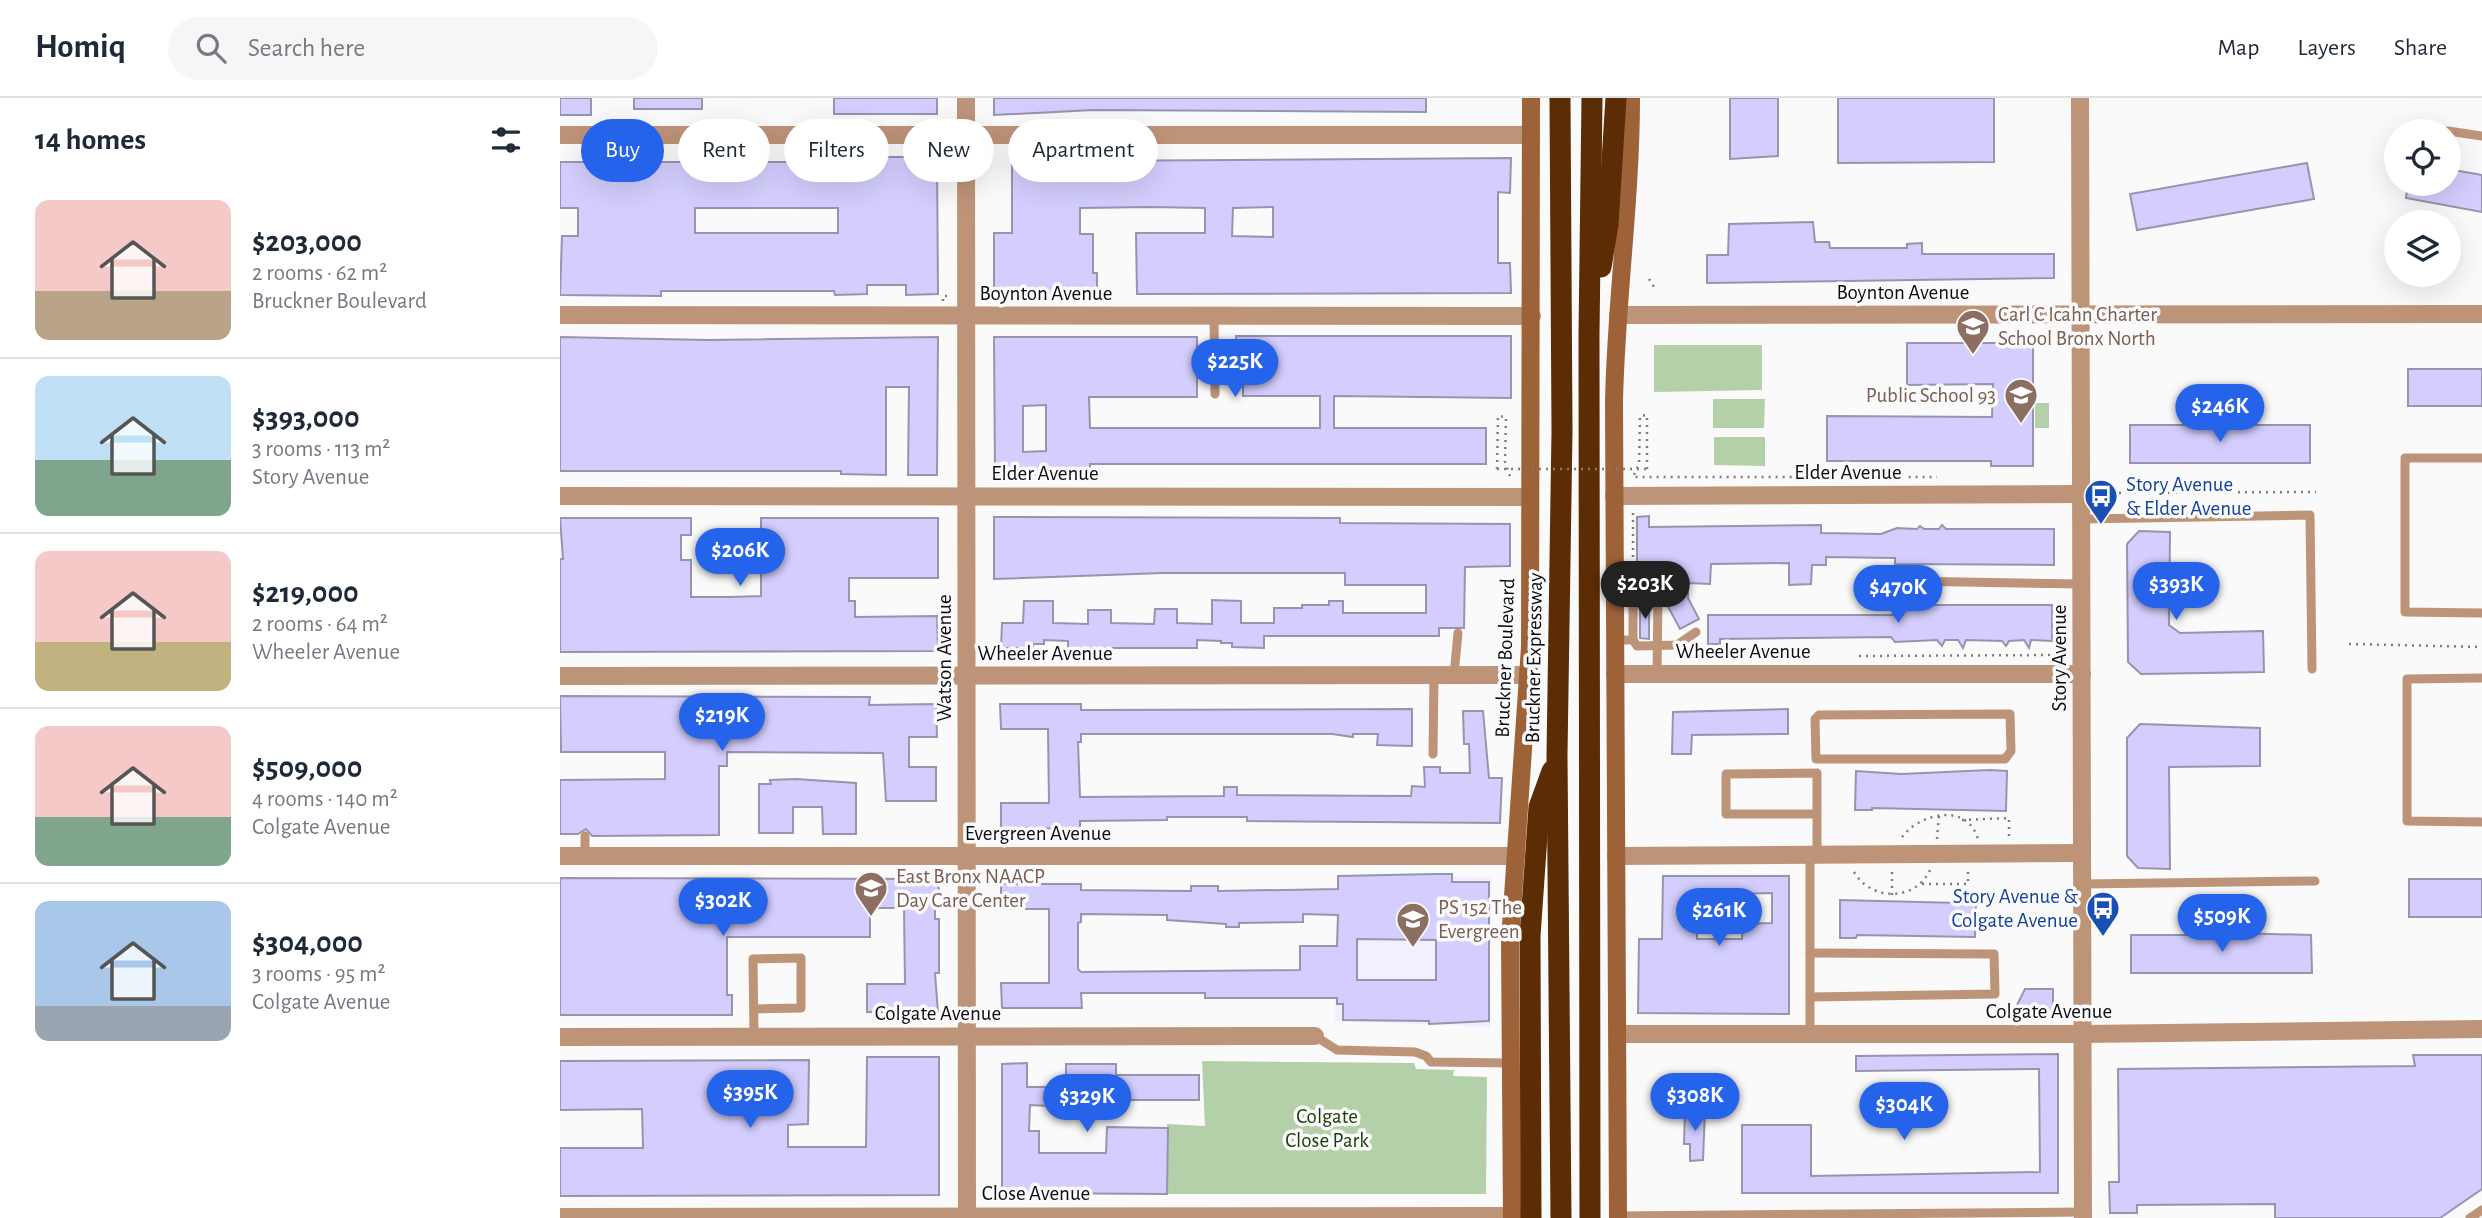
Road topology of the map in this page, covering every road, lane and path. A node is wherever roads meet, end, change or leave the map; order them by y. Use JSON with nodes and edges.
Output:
{"nodes":[{"id":1,"x":966,"y":98,"type":"edge"},
{"id":2,"x":1531,"y":98,"type":"edge"},
{"id":3,"x":1560,"y":98,"type":"edge"},
{"id":4,"x":1592,"y":98,"type":"edge"},
{"id":5,"x":1616,"y":98,"type":"edge"},
{"id":6,"x":1630,"y":98,"type":"edge"},
{"id":7,"x":2080,"y":98,"type":"edge"},
{"id":8,"x":966,"y":119,"type":"edge"},
{"id":9,"x":2461,"y":133,"type":"edge"},
{"id":10,"x":560,"y":135,"type":"edge"},
{"id":11,"x":903,"y":135,"type":"edge"},
{"id":12,"x":994,"y":135,"type":"edge"},
{"id":13,"x":1531,"y":135,"type":"junction"},
{"id":14,"x":2482,"y":136,"type":"edge"},
{"id":15,"x":966,"y":182,"type":"edge"},
{"id":16,"x":1649,"y":279,"type":"dead end"},
{"id":17,"x":1656,"y":290,"type":"dead end"},
{"id":18,"x":943,"y":296,"type":"dead end"},
{"id":19,"x":948,"y":296,"type":"dead end"},
{"id":20,"x":1618,"y":314,"type":"junction"},
{"id":21,"x":2081,"y":314,"type":"junction"},
{"id":22,"x":2482,"y":314,"type":"edge"},
{"id":23,"x":560,"y":315,"type":"edge"},
{"id":24,"x":967,"y":316,"type":"junction"},
{"id":25,"x":1214,"y":316,"type":"junction"},
{"id":26,"x":1532,"y":316,"type":"junction"},
{"id":27,"x":1589,"y":334,"type":"junction"},
{"id":28,"x":1215,"y":394,"type":"dead end"},
{"id":29,"x":2482,"y":458,"type":"edge"},
{"id":30,"x":1937,"y":477,"type":"dead end"},
{"id":31,"x":1511,"y":479,"type":"dead end"},
{"id":32,"x":2316,"y":492,"type":"dead end"},
{"id":33,"x":2081,"y":494,"type":"junction"},
{"id":34,"x":966,"y":495,"type":"junction"},
{"id":35,"x":560,"y":496,"type":"edge"},
{"id":36,"x":1614,"y":496,"type":"junction"},
{"id":37,"x":1530,"y":497,"type":"junction"},
{"id":38,"x":1633,"y":510,"type":"dead end"},
{"id":39,"x":2081,"y":519,"type":"junction"},
{"id":40,"x":1904,"y":581,"type":"dead end"},
{"id":41,"x":2081,"y":584,"type":"junction"},
{"id":42,"x":1614,"y":597,"type":"junction"},
{"id":43,"x":1633,"y":598,"type":"junction"},
{"id":44,"x":2482,"y":612,"type":"edge"},
{"id":45,"x":1696,"y":632,"type":"dead end"},
{"id":46,"x":1458,"y":633,"type":"dead end"},
{"id":47,"x":1624,"y":640,"type":"junction"},
{"id":48,"x":2349,"y":644,"type":"dead end"},
{"id":49,"x":1657,"y":647,"type":"junction"},
{"id":50,"x":2482,"y":647,"type":"edge"},
{"id":51,"x":2312,"y":669,"type":"dead end"},
{"id":52,"x":1615,"y":674,"type":"junction"},
{"id":53,"x":1657,"y":674,"type":"junction"},
{"id":54,"x":2082,"y":674,"type":"junction"},
{"id":55,"x":1434,"y":675,"type":"junction"},
{"id":56,"x":1454,"y":675,"type":"junction"},
{"id":57,"x":1530,"y":675,"type":"junction"},
{"id":58,"x":560,"y":676,"type":"edge"},
{"id":59,"x":966,"y":676,"type":"junction"},
{"id":60,"x":2482,"y":678,"type":"edge"},
{"id":61,"x":1433,"y":754,"type":"dead end"},
{"id":62,"x":1557,"y":755,"type":"junction"},
{"id":63,"x":1816,"y":759,"type":"junction"},
{"id":64,"x":1817,"y":773,"type":"junction"},
{"id":65,"x":1817,"y":814,"type":"junction"},
{"id":66,"x":1939,"y":815,"type":"junction"},
{"id":67,"x":1962,"y":820,"type":"junction"},
{"id":68,"x":2482,"y":822,"type":"edge"},
{"id":69,"x":585,"y":836,"type":"dead end"},
{"id":70,"x":2009,"y":838,"type":"dead end"},
{"id":71,"x":1900,"y":839,"type":"dead end"},
{"id":72,"x":1937,"y":839,"type":"dead end"},
{"id":73,"x":1978,"y":839,"type":"dead end"},
{"id":74,"x":2082,"y":853,"type":"junction"},
{"id":75,"x":1814,"y":855,"type":"junction"},
{"id":76,"x":560,"y":856,"type":"edge"},
{"id":77,"x":585,"y":856,"type":"junction"},
{"id":78,"x":967,"y":856,"type":"junction"},
{"id":79,"x":1516,"y":856,"type":"junction"},
{"id":80,"x":1616,"y":856,"type":"junction"},
{"id":81,"x":1892,"y":870,"type":"dead end"},
{"id":82,"x":1930,"y":870,"type":"dead end"},
{"id":83,"x":1968,"y":870,"type":"dead end"},
{"id":84,"x":1853,"y":871,"type":"dead end"},
{"id":85,"x":2315,"y":881,"type":"dead end"},
{"id":86,"x":1920,"y":884,"type":"junction"},
{"id":87,"x":2082,"y":884,"type":"junction"},
{"id":88,"x":1892,"y":895,"type":"junction"},
{"id":89,"x":1810,"y":953,"type":"junction"},
{"id":90,"x":1810,"y":997,"type":"junction"},
{"id":91,"x":754,"y":1009,"type":"junction"},
{"id":92,"x":2482,"y":1029,"type":"edge"},
{"id":93,"x":1617,"y":1034,"type":"junction"},
{"id":94,"x":1810,"y":1034,"type":"junction"},
{"id":95,"x":2082,"y":1034,"type":"junction"},
{"id":96,"x":754,"y":1036,"type":"junction"},
{"id":97,"x":967,"y":1036,"type":"junction"},
{"id":98,"x":1315,"y":1036,"type":"joint"},
{"id":99,"x":560,"y":1037,"type":"edge"},
{"id":100,"x":1511,"y":1063,"type":"junction"},
{"id":101,"x":2482,"y":1210,"type":"edge"},
{"id":102,"x":2083,"y":1215,"type":"edge"},
{"id":103,"x":560,"y":1217,"type":"edge"},
{"id":104,"x":967,"y":1217,"type":"edge"},
{"id":105,"x":1518,"y":1217,"type":"edge"},
{"id":106,"x":1618,"y":1217,"type":"edge"},
{"id":107,"x":1562,"y":1218,"type":"edge"},
{"id":108,"x":1590,"y":1218,"type":"edge"},
{"id":109,"x":2470,"y":1218,"type":"edge"}],
"edges":[{"from":1,"to":8,"type":"street","name":"Watson Avenue"},
{"from":2,"to":13,"type":"main road","name":"Bruckner Boulevard"},
{"from":3,"to":62,"type":"highway","name":"Bruckner Expressway"},
{"from":4,"to":27,"type":"highway"},
{"from":5,"to":27,"type":"highway"},
{"from":6,"to":20,"type":"main road"},
{"from":7,"to":21,"type":"street","name":"Story Avenue"},
{"from":9,"to":14,"type":"lane"},
{"from":10,"to":11,"type":"street"},
{"from":12,"to":13,"type":"street"},
{"from":13,"to":26,"type":"main road","name":"Bruckner Boulevard"},
{"from":15,"to":24,"type":"street","name":"Watson Avenue"},
{"from":16,"to":17,"type":"path"},
{"from":18,"to":19,"type":"path"},
{"from":20,"to":21,"type":"street","name":"Boynton Avenue"},
{"from":20,"to":36,"type":"main road"},
{"from":21,"to":22,"type":"street","name":"Boynton Avenue"},
{"from":21,"to":33,"type":"street","name":"Story Avenue"},
{"from":23,"to":24,"type":"street","name":"Boynton Avenue"},
{"from":24,"to":25,"type":"street","name":"Boynton Avenue"},
{"from":24,"to":34,"type":"street","name":"Watson Avenue"},
{"from":25,"to":26,"type":"street","name":"Boynton Avenue"},
{"from":25,"to":28,"type":"lane"},
{"from":26,"to":37,"type":"main road","name":"Bruckner Boulevard"},
{"from":27,"to":108,"type":"highway"},
{"from":29,"to":44,"type":"lane"},
{"from":30,"to":31,"type":"path","bridge":true},
{"from":32,"to":33,"type":"path"},
{"from":33,"to":36,"type":"street","name":"Elder Avenue"},
{"from":33,"to":39,"type":"street","name":"Story Avenue"},
{"from":34,"to":35,"type":"street","name":"Elder Avenue"},
{"from":34,"to":37,"type":"street","name":"Elder Avenue"},
{"from":34,"to":59,"type":"street","name":"Watson Avenue"},
{"from":36,"to":42,"type":"main road"},
{"from":37,"to":57,"type":"main road","name":"Bruckner Boulevard"},
{"from":38,"to":43,"type":"path"},
{"from":39,"to":41,"type":"street","name":"Story Avenue"},
{"from":39,"to":51,"type":"lane"},
{"from":40,"to":41,"type":"lane"},
{"from":41,"to":54,"type":"street","name":"Story Avenue"},
{"from":42,"to":43,"type":"lane"},
{"from":42,"to":47,"type":"main road"},
{"from":43,"to":47,"type":"lane"},
{"from":43,"to":49,"type":"lane"},
{"from":45,"to":49,"type":"lane"},
{"from":46,"to":56,"type":"lane"},
{"from":47,"to":49,"type":"lane"},
{"from":47,"to":52,"type":"main road"},
{"from":48,"to":50,"type":"path"},
{"from":49,"to":53,"type":"lane"},
{"from":52,"to":53,"type":"street","name":"Wheeler Avenue"},
{"from":52,"to":80,"type":"main road"},
{"from":53,"to":54,"type":"street","name":"Wheeler Avenue"},
{"from":54,"to":74,"type":"street","name":"Story Avenue"},
{"from":55,"to":56,"type":"street","name":"Wheeler Avenue"},
{"from":55,"to":59,"type":"street","name":"Wheeler Avenue"},
{"from":55,"to":61,"type":"lane"},
{"from":56,"to":57,"type":"street","name":"Wheeler Avenue"},
{"from":57,"to":79,"type":"main road","name":"Bruckner Boulevard"},
{"from":58,"to":59,"type":"street","name":"Wheeler Avenue"},
{"from":59,"to":78,"type":"street","name":"Watson Avenue"},
{"from":60,"to":68,"type":"lane"},
{"from":62,"to":105,"type":"highway"},
{"from":62,"to":107,"type":"highway","name":"Bruckner Expressway"},
{"from":63,"to":63,"type":"lane"},
{"from":63,"to":64,"type":"lane"},
{"from":64,"to":65,"type":"lane"},
{"from":64,"to":65,"type":"lane"},
{"from":65,"to":75,"type":"lane"},
{"from":66,"to":67,"type":"path"},
{"from":66,"to":71,"type":"path"},
{"from":66,"to":72,"type":"path"},
{"from":67,"to":70,"type":"path"},
{"from":67,"to":73,"type":"path"},
{"from":69,"to":77,"type":"lane"},
{"from":74,"to":75,"type":"street"},
{"from":74,"to":87,"type":"street","name":"Story Avenue"},
{"from":75,"to":80,"type":"street"},
{"from":75,"to":89,"type":"lane"},
{"from":76,"to":77,"type":"street","name":"Evergreen Avenue"},
{"from":77,"to":78,"type":"street","name":"Evergreen Avenue"},
{"from":78,"to":79,"type":"street","name":"Evergreen Avenue"},
{"from":78,"to":97,"type":"street","name":"Watson Avenue"},
{"from":79,"to":100,"type":"main road","name":"Bruckner Boulevard"},
{"from":80,"to":93,"type":"main road"},
{"from":81,"to":88,"type":"path"},
{"from":82,"to":86,"type":"path"},
{"from":83,"to":86,"type":"path"},
{"from":84,"to":88,"type":"path"},
{"from":85,"to":87,"type":"lane"},
{"from":86,"to":88,"type":"path"},
{"from":87,"to":95,"type":"street","name":"Story Avenue"},
{"from":89,"to":90,"type":"lane"},
{"from":89,"to":90,"type":"lane"},
{"from":90,"to":94,"type":"lane"},
{"from":91,"to":91,"type":"lane"},
{"from":91,"to":96,"type":"lane"},
{"from":92,"to":95,"type":"street","name":"Colgate Avenue"},
{"from":93,"to":94,"type":"street","name":"Colgate Avenue"},
{"from":93,"to":106,"type":"main road"},
{"from":94,"to":95,"type":"street","name":"Colgate Avenue"},
{"from":95,"to":102,"type":"street","name":"Story Avenue"},
{"from":96,"to":97,"type":"street","name":"Colgate Avenue"},
{"from":96,"to":99,"type":"street","name":"Colgate Avenue"},
{"from":97,"to":98,"type":"street","name":"Colgate Avenue"},
{"from":97,"to":104,"type":"street","name":"Watson Avenue"},
{"from":98,"to":100,"type":"lane"},
{"from":100,"to":105,"type":"main road","name":"Bruckner Boulevard"},
{"from":101,"to":109,"type":"lane"},
{"from":102,"to":106,"type":"lane"},
{"from":103,"to":104,"type":"street","name":"Close Avenue"},
{"from":104,"to":105,"type":"street","name":"Close Avenue"}]}
